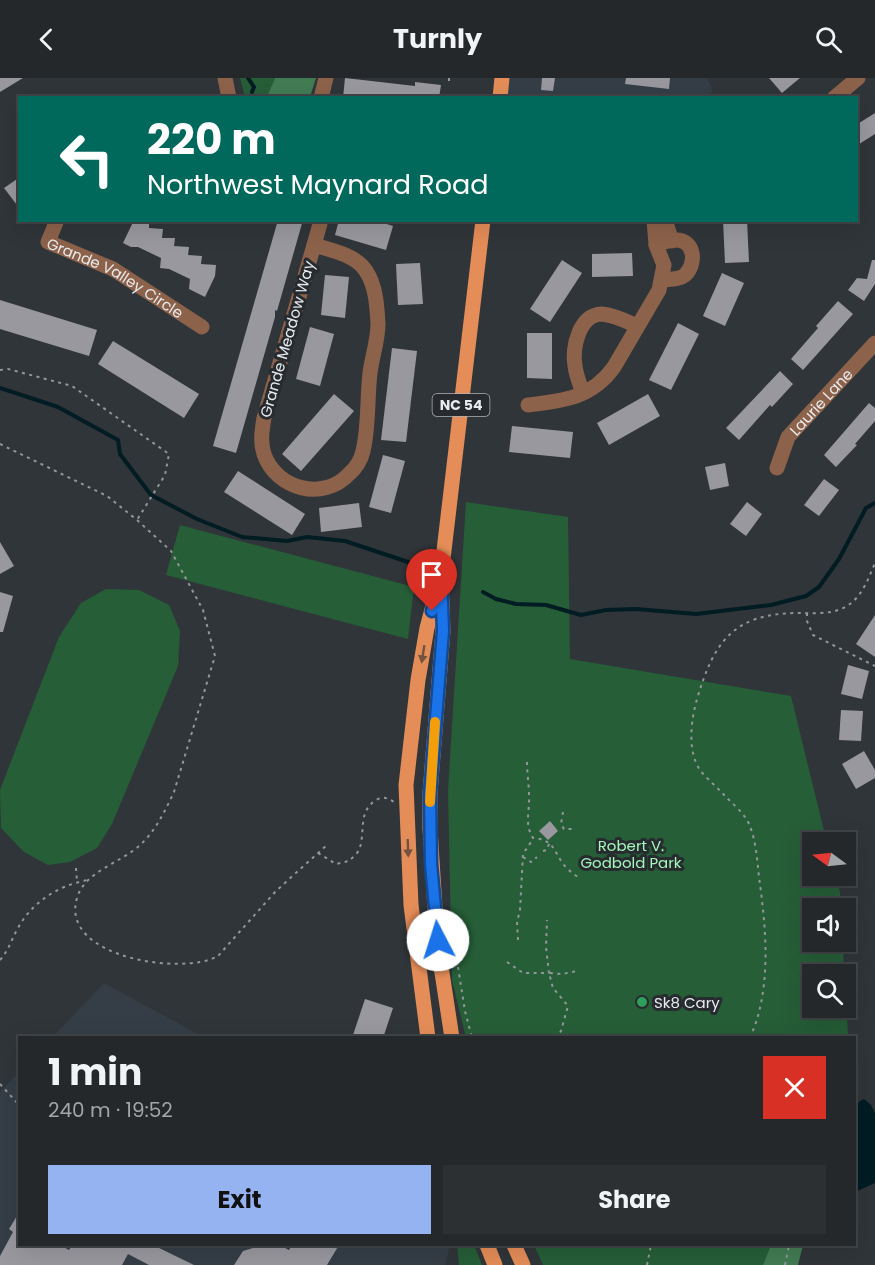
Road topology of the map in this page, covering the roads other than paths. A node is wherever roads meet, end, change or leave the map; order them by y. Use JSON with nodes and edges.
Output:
{"nodes":[{"id":1,"x":225,"y":78,"type":"edge"},
{"id":2,"x":326,"y":78,"type":"edge"},
{"id":3,"x":502,"y":78,"type":"edge"},
{"id":4,"x":858,"y":78,"type":"edge"},
{"id":5,"x":229,"y":96,"type":"edge"},
{"id":6,"x":322,"y":96,"type":"edge"},
{"id":7,"x":500,"y":96,"type":"edge"},
{"id":8,"x":836,"y":96,"type":"edge"},
{"id":9,"x":56,"y":222,"type":"edge"},
{"id":10,"x":320,"y":222,"type":"edge"},
{"id":11,"x":483,"y":222,"type":"edge"},
{"id":12,"x":654,"y":222,"type":"edge"},
{"id":13,"x":666,"y":222,"type":"edge"},
{"id":14,"x":672,"y":240,"type":"junction"},
{"id":15,"x":314,"y":245,"type":"junction"},
{"id":16,"x":656,"y":245,"type":"junction"},
{"id":17,"x":662,"y":280,"type":"junction"},
{"id":18,"x":637,"y":326,"type":"junction"},
{"id":19,"x":202,"y":327,"type":"dead end"},
{"id":20,"x":875,"y":343,"type":"edge"},
{"id":21,"x":583,"y":393,"type":"junction"},
{"id":22,"x":528,"y":405,"type":"dead end"},
{"id":23,"x":777,"y":468,"type":"dead end"},
{"id":24,"x":441,"y":576,"type":"junction"},
{"id":25,"x":428,"y":1036,"type":"edge"},
{"id":26,"x":452,"y":1036,"type":"edge"},
{"id":27,"x":487,"y":1246,"type":"edge"},
{"id":28,"x":514,"y":1246,"type":"edge"},
{"id":29,"x":495,"y":1265,"type":"edge"},
{"id":30,"x":523,"y":1265,"type":"edge"}],
"edges":[{"from":1,"to":5,"type":"street"},
{"from":2,"to":6,"type":"street"},
{"from":3,"to":7,"type":"main road"},
{"from":4,"to":8,"type":"street"},
{"from":9,"to":19,"type":"street","name":"Grande Valley Circle"},
{"from":10,"to":15,"type":"street","name":"Grande Meadow Way"},
{"from":11,"to":24,"type":"main road","number":"NC 54"},
{"from":12,"to":16,"type":"street"},
{"from":13,"to":14,"type":"street"},
{"from":14,"to":16,"type":"street"},
{"from":14,"to":17,"type":"street"},
{"from":15,"to":15,"type":"street","name":"Grande Meadow Way"},
{"from":16,"to":17,"type":"street"},
{"from":17,"to":18,"type":"street"},
{"from":18,"to":21,"type":"street"},
{"from":18,"to":21,"type":"street"},
{"from":20,"to":23,"type":"street","name":"Laurie Lane"},
{"from":21,"to":22,"type":"street"},
{"from":24,"to":25,"type":"main road","number":"NC 54","one_way":true},
{"from":24,"to":26,"type":"main road","number":"NC 54"},
{"from":27,"to":29,"type":"main road"},
{"from":28,"to":30,"type":"main road"}]}
